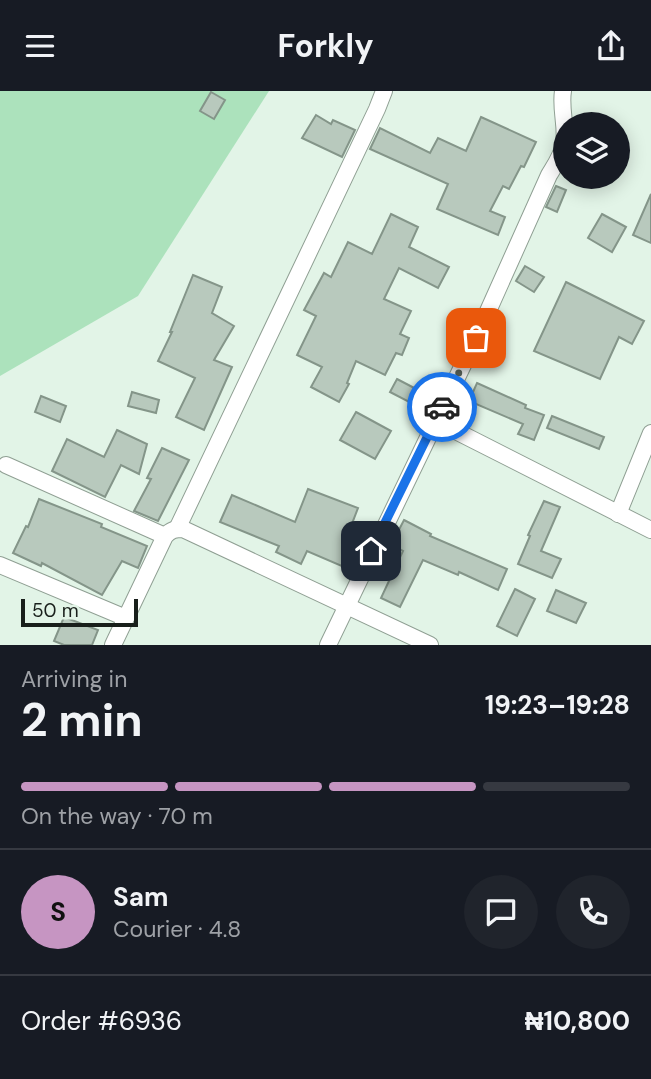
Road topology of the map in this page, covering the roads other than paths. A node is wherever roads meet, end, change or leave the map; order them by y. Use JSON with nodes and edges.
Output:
{"nodes":[{"id":1,"x":384,"y":91,"type":"edge"},
{"id":2,"x":563,"y":91,"type":"edge"},
{"id":3,"x":436,"y":421,"type":"junction"},
{"id":4,"x":651,"y":433,"type":"edge"},
{"id":5,"x":6,"y":465,"type":"dead end"},
{"id":6,"x":618,"y":514,"type":"junction"},
{"id":7,"x":651,"y":530,"type":"edge"},
{"id":8,"x":171,"y":532,"type":"junction"},
{"id":9,"x":0,"y":565,"type":"edge"},
{"id":10,"x":347,"y":607,"type":"junction"},
{"id":11,"x":126,"y":618,"type":"junction"},
{"id":12,"x":113,"y":645,"type":"edge"},
{"id":13,"x":328,"y":645,"type":"edge"},
{"id":14,"x":430,"y":645,"type":"edge"}],
"edges":[{"from":1,"to":8,"type":"street"},
{"from":2,"to":3,"type":"street"},
{"from":3,"to":6,"type":"street"},
{"from":3,"to":10,"type":"street"},
{"from":4,"to":6,"type":"street"},
{"from":5,"to":8,"type":"street"},
{"from":6,"to":7,"type":"street"},
{"from":8,"to":10,"type":"street"},
{"from":8,"to":11,"type":"street"},
{"from":9,"to":11,"type":"street"},
{"from":10,"to":13,"type":"street"},
{"from":10,"to":14,"type":"street"},
{"from":11,"to":12,"type":"street"}]}
